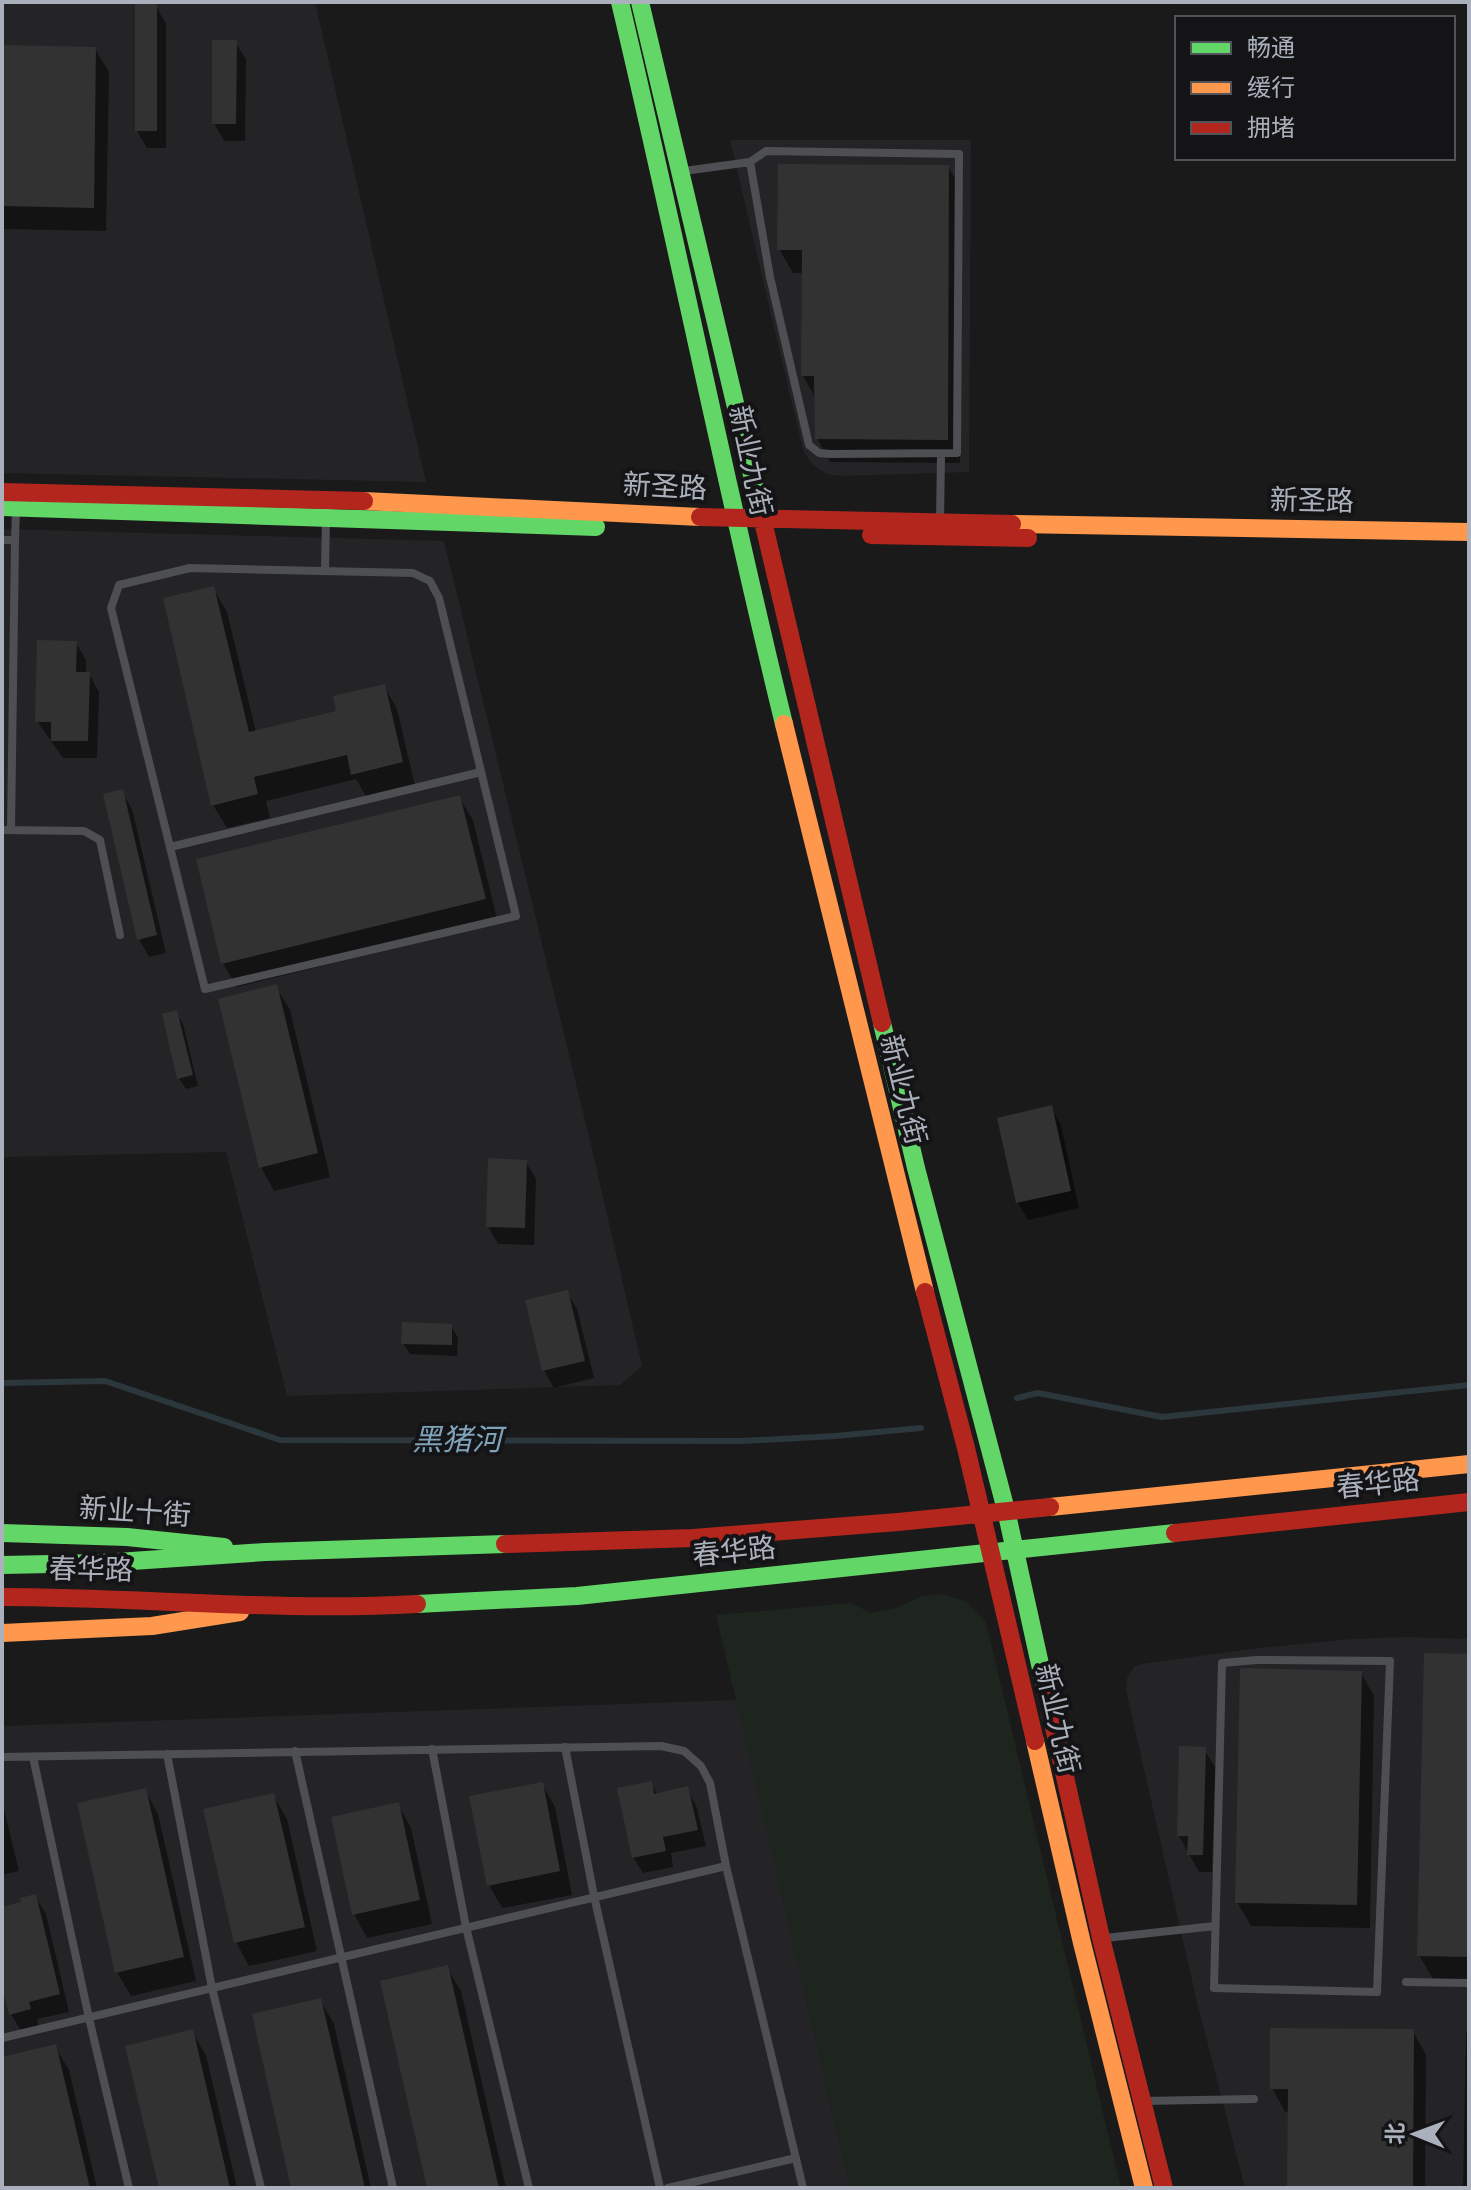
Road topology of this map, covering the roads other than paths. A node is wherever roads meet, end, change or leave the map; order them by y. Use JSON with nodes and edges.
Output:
{"nodes":[{"id":1,"x":620,"y":2,"type":"edge"},
{"id":2,"x":640,"y":2,"type":"edge"},
{"id":3,"x":750,"y":162,"type":"junction"},
{"id":4,"x":680,"y":172,"type":"junction"},
{"id":5,"x":661,"y":175,"type":"junction"},
{"id":6,"x":941,"y":454,"type":"junction"},
{"id":7,"x":9,"y":500,"type":"edge"},
{"id":8,"x":326,"y":507,"type":"junction"},
{"id":9,"x":735,"y":526,"type":"junction"},
{"id":10,"x":763,"y":526,"type":"junction"},
{"id":11,"x":940,"y":528,"type":"junction"},
{"id":12,"x":1469,"y":532,"type":"edge"},
{"id":13,"x":2,"y":540,"type":"edge"},
{"id":14,"x":15,"y":540,"type":"junction"},
{"id":15,"x":1469,"y":546,"type":"edge"},
{"id":16,"x":325,"y":571,"type":"junction"},
{"id":17,"x":481,"y":772,"type":"junction"},
{"id":18,"x":6,"y":830,"type":"edge"},
{"id":19,"x":170,"y":847,"type":"junction"},
{"id":20,"x":120,"y":935,"type":"dead end"},
{"id":21,"x":1469,"y":1464,"type":"edge"},
{"id":22,"x":1469,"y":1502,"type":"edge"},
{"id":23,"x":1006,"y":1510,"type":"junction"},
{"id":24,"x":981,"y":1514,"type":"junction"},
{"id":25,"x":2,"y":1533,"type":"edge"},
{"id":26,"x":1014,"y":1550,"type":"junction"},
{"id":27,"x":265,"y":1552,"type":"junction"},
{"id":28,"x":989,"y":1554,"type":"junction"},
{"id":29,"x":2,"y":1565,"type":"edge"},
{"id":30,"x":2,"y":1597,"type":"edge"},
{"id":31,"x":269,"y":1607,"type":"junction"},
{"id":32,"x":2,"y":1633,"type":"edge"},
{"id":33,"x":565,"y":1747,"type":"junction"},
{"id":34,"x":432,"y":1749,"type":"junction"},
{"id":35,"x":295,"y":1751,"type":"junction"},
{"id":36,"x":167,"y":1754,"type":"junction"},
{"id":37,"x":2,"y":1757,"type":"edge"},
{"id":38,"x":33,"y":1757,"type":"junction"},
{"id":39,"x":726,"y":1866,"type":"junction"},
{"id":40,"x":594,"y":1896,"type":"junction"},
{"id":41,"x":1215,"y":1926,"type":"junction"},
{"id":42,"x":466,"y":1927,"type":"junction"},
{"id":43,"x":1091,"y":1941,"type":"junction"},
{"id":44,"x":339,"y":1957,"type":"junction"},
{"id":45,"x":1406,"y":1982,"type":"dead end"},
{"id":46,"x":1469,"y":1983,"type":"edge"},
{"id":47,"x":212,"y":1988,"type":"junction"},
{"id":48,"x":89,"y":2018,"type":"junction"},
{"id":49,"x":2,"y":2038,"type":"edge"},
{"id":50,"x":1254,"y":2099,"type":"dead end"},
{"id":51,"x":1134,"y":2104,"type":"junction"},
{"id":52,"x":796,"y":2158,"type":"junction"},
{"id":53,"x":129,"y":2188,"type":"edge"},
{"id":54,"x":261,"y":2188,"type":"edge"},
{"id":55,"x":393,"y":2188,"type":"edge"},
{"id":56,"x":529,"y":2188,"type":"edge"},
{"id":57,"x":660,"y":2188,"type":"edge"},
{"id":58,"x":668,"y":2188,"type":"edge"},
{"id":59,"x":803,"y":2188,"type":"edge"},
{"id":60,"x":1144,"y":2188,"type":"edge"},
{"id":61,"x":1164,"y":2188,"type":"edge"}],
"edges":[{"from":1,"to":5,"type":"street","name":"新业九街"},
{"from":2,"to":4,"type":"street","name":"新业九街"},
{"from":3,"to":4,"type":"lane"},
{"from":3,"to":6,"type":"lane"},
{"from":3,"to":6,"type":"lane"},
{"from":4,"to":5,"type":"lane"},
{"from":4,"to":10,"type":"street","name":"新业九街"},
{"from":5,"to":9,"type":"street","name":"新业九街"},
{"from":6,"to":11,"type":"lane"},
{"from":7,"to":8,"type":"street","name":"新圣路"},
{"from":7,"to":14,"type":"lane"},
{"from":8,"to":9,"type":"street","name":"新圣路"},
{"from":8,"to":16,"type":"lane"},
{"from":9,"to":10,"type":"street","name":"新圣路"},
{"from":9,"to":24,"type":"street","name":"新业九街"},
{"from":10,"to":11,"type":"street","name":"新圣路"},
{"from":10,"to":23,"type":"street","name":"新业九街"},
{"from":11,"to":12,"type":"street","name":"新圣路"},
{"from":11,"to":15,"type":"street","name":"新圣路"},
{"from":13,"to":14,"type":"lane"},
{"from":14,"to":18,"type":"lane"},
{"from":16,"to":17,"type":"lane"},
{"from":16,"to":19,"type":"lane"},
{"from":17,"to":19,"type":"lane"},
{"from":17,"to":19,"type":"lane"},
{"from":18,"to":20,"type":"lane"},
{"from":21,"to":23,"type":"street","name":"春华路"},
{"from":22,"to":26,"type":"street","name":"春华路"},
{"from":23,"to":24,"type":"street","name":"春华路"},
{"from":23,"to":26,"type":"street","name":"新业九街"},
{"from":24,"to":27,"type":"street","name":"春华路"},
{"from":24,"to":28,"type":"street","name":"新业九街"},
{"from":25,"to":27,"type":"street","name":"新业十街"},
{"from":26,"to":28,"type":"street","name":"春华路"},
{"from":26,"to":43,"type":"street","name":"新业九街"},
{"from":27,"to":29,"type":"street","name":"春华路"},
{"from":28,"to":31,"type":"street","name":"春华路"},
{"from":28,"to":43,"type":"street","name":"新业九街"},
{"from":30,"to":31,"type":"street","name":"春华路"},
{"from":31,"to":32,"type":"street"},
{"from":33,"to":34,"type":"lane"},
{"from":33,"to":39,"type":"lane"},
{"from":33,"to":40,"type":"lane"},
{"from":34,"to":35,"type":"lane"},
{"from":34,"to":42,"type":"lane"},
{"from":35,"to":36,"type":"lane"},
{"from":35,"to":44,"type":"lane"},
{"from":36,"to":38,"type":"lane"},
{"from":36,"to":47,"type":"lane"},
{"from":37,"to":38,"type":"lane"},
{"from":38,"to":48,"type":"lane"},
{"from":39,"to":40,"type":"lane"},
{"from":39,"to":52,"type":"lane"},
{"from":40,"to":42,"type":"lane"},
{"from":40,"to":57,"type":"lane"},
{"from":41,"to":41,"type":"lane"},
{"from":41,"to":43,"type":"lane"},
{"from":42,"to":44,"type":"lane"},
{"from":42,"to":56,"type":"lane"},
{"from":43,"to":51,"type":"street","name":"新业九街"},
{"from":44,"to":47,"type":"lane"},
{"from":44,"to":55,"type":"lane"},
{"from":45,"to":46,"type":"lane"},
{"from":47,"to":48,"type":"lane"},
{"from":47,"to":54,"type":"lane"},
{"from":48,"to":49,"type":"lane"},
{"from":48,"to":53,"type":"lane"},
{"from":50,"to":51,"type":"lane"},
{"from":51,"to":60,"type":"street","name":"新业九街"},
{"from":51,"to":61,"type":"street","name":"新业九街"},
{"from":52,"to":58,"type":"lane"},
{"from":52,"to":59,"type":"lane"}]}
